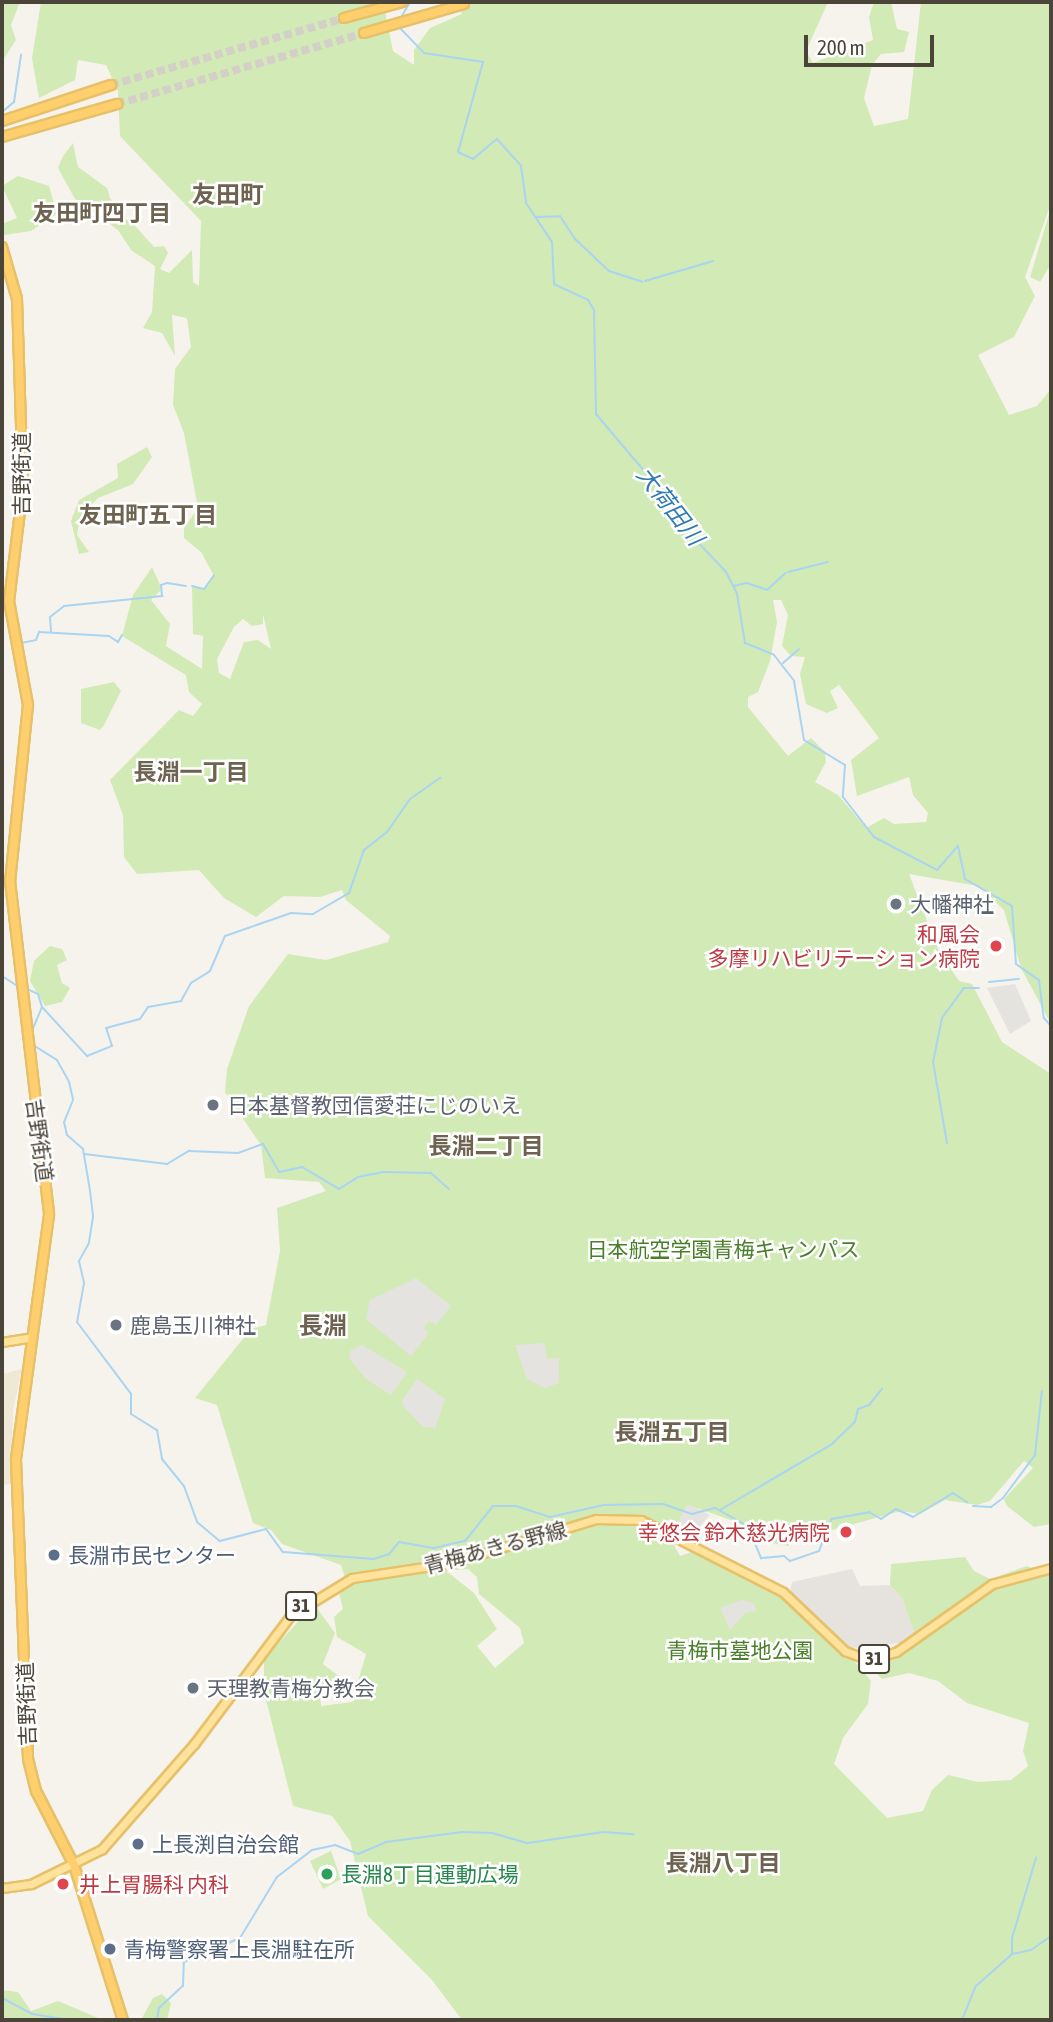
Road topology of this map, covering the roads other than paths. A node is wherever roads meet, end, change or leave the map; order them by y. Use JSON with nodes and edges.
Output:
{"nodes":[{"id":1,"x":402,"y":2,"type":"edge"},
{"id":2,"x":464,"y":4,"type":"dead end"},
{"id":3,"x":344,"y":18,"type":"tunnel mouth"},
{"id":4,"x":364,"y":33,"type":"tunnel mouth"},
{"id":5,"x":111,"y":85,"type":"tunnel mouth"},
{"id":6,"x":117,"y":104,"type":"tunnel mouth"},
{"id":7,"x":2,"y":121,"type":"edge"},
{"id":8,"x":2,"y":137,"type":"edge"},
{"id":9,"x":2,"y":247,"type":"edge"},
{"id":10,"x":32,"y":1337,"type":"junction"},
{"id":11,"x":2,"y":1342,"type":"edge"},
{"id":12,"x":1051,"y":1567,"type":"edge"},
{"id":13,"x":74,"y":1865,"type":"junction"},
{"id":14,"x":2,"y":1888,"type":"edge"},
{"id":15,"x":123,"y":2020,"type":"edge"}],
"edges":[{"from":1,"to":3,"type":"highway"},
{"from":2,"to":4,"type":"highway"},
{"from":5,"to":7,"type":"highway"},
{"from":6,"to":8,"type":"highway"},
{"from":9,"to":10,"type":"highway","name":"吉野街道"},
{"from":10,"to":11,"type":"main road"},
{"from":10,"to":13,"type":"highway","name":"吉野街道"},
{"from":12,"to":13,"type":"main road","name":"青梅あきる野線","number":"31"},
{"from":13,"to":14,"type":"main road","name":"青梅あきる野線","number":"31"},
{"from":13,"to":15,"type":"highway","name":"吉野街道"}]}
